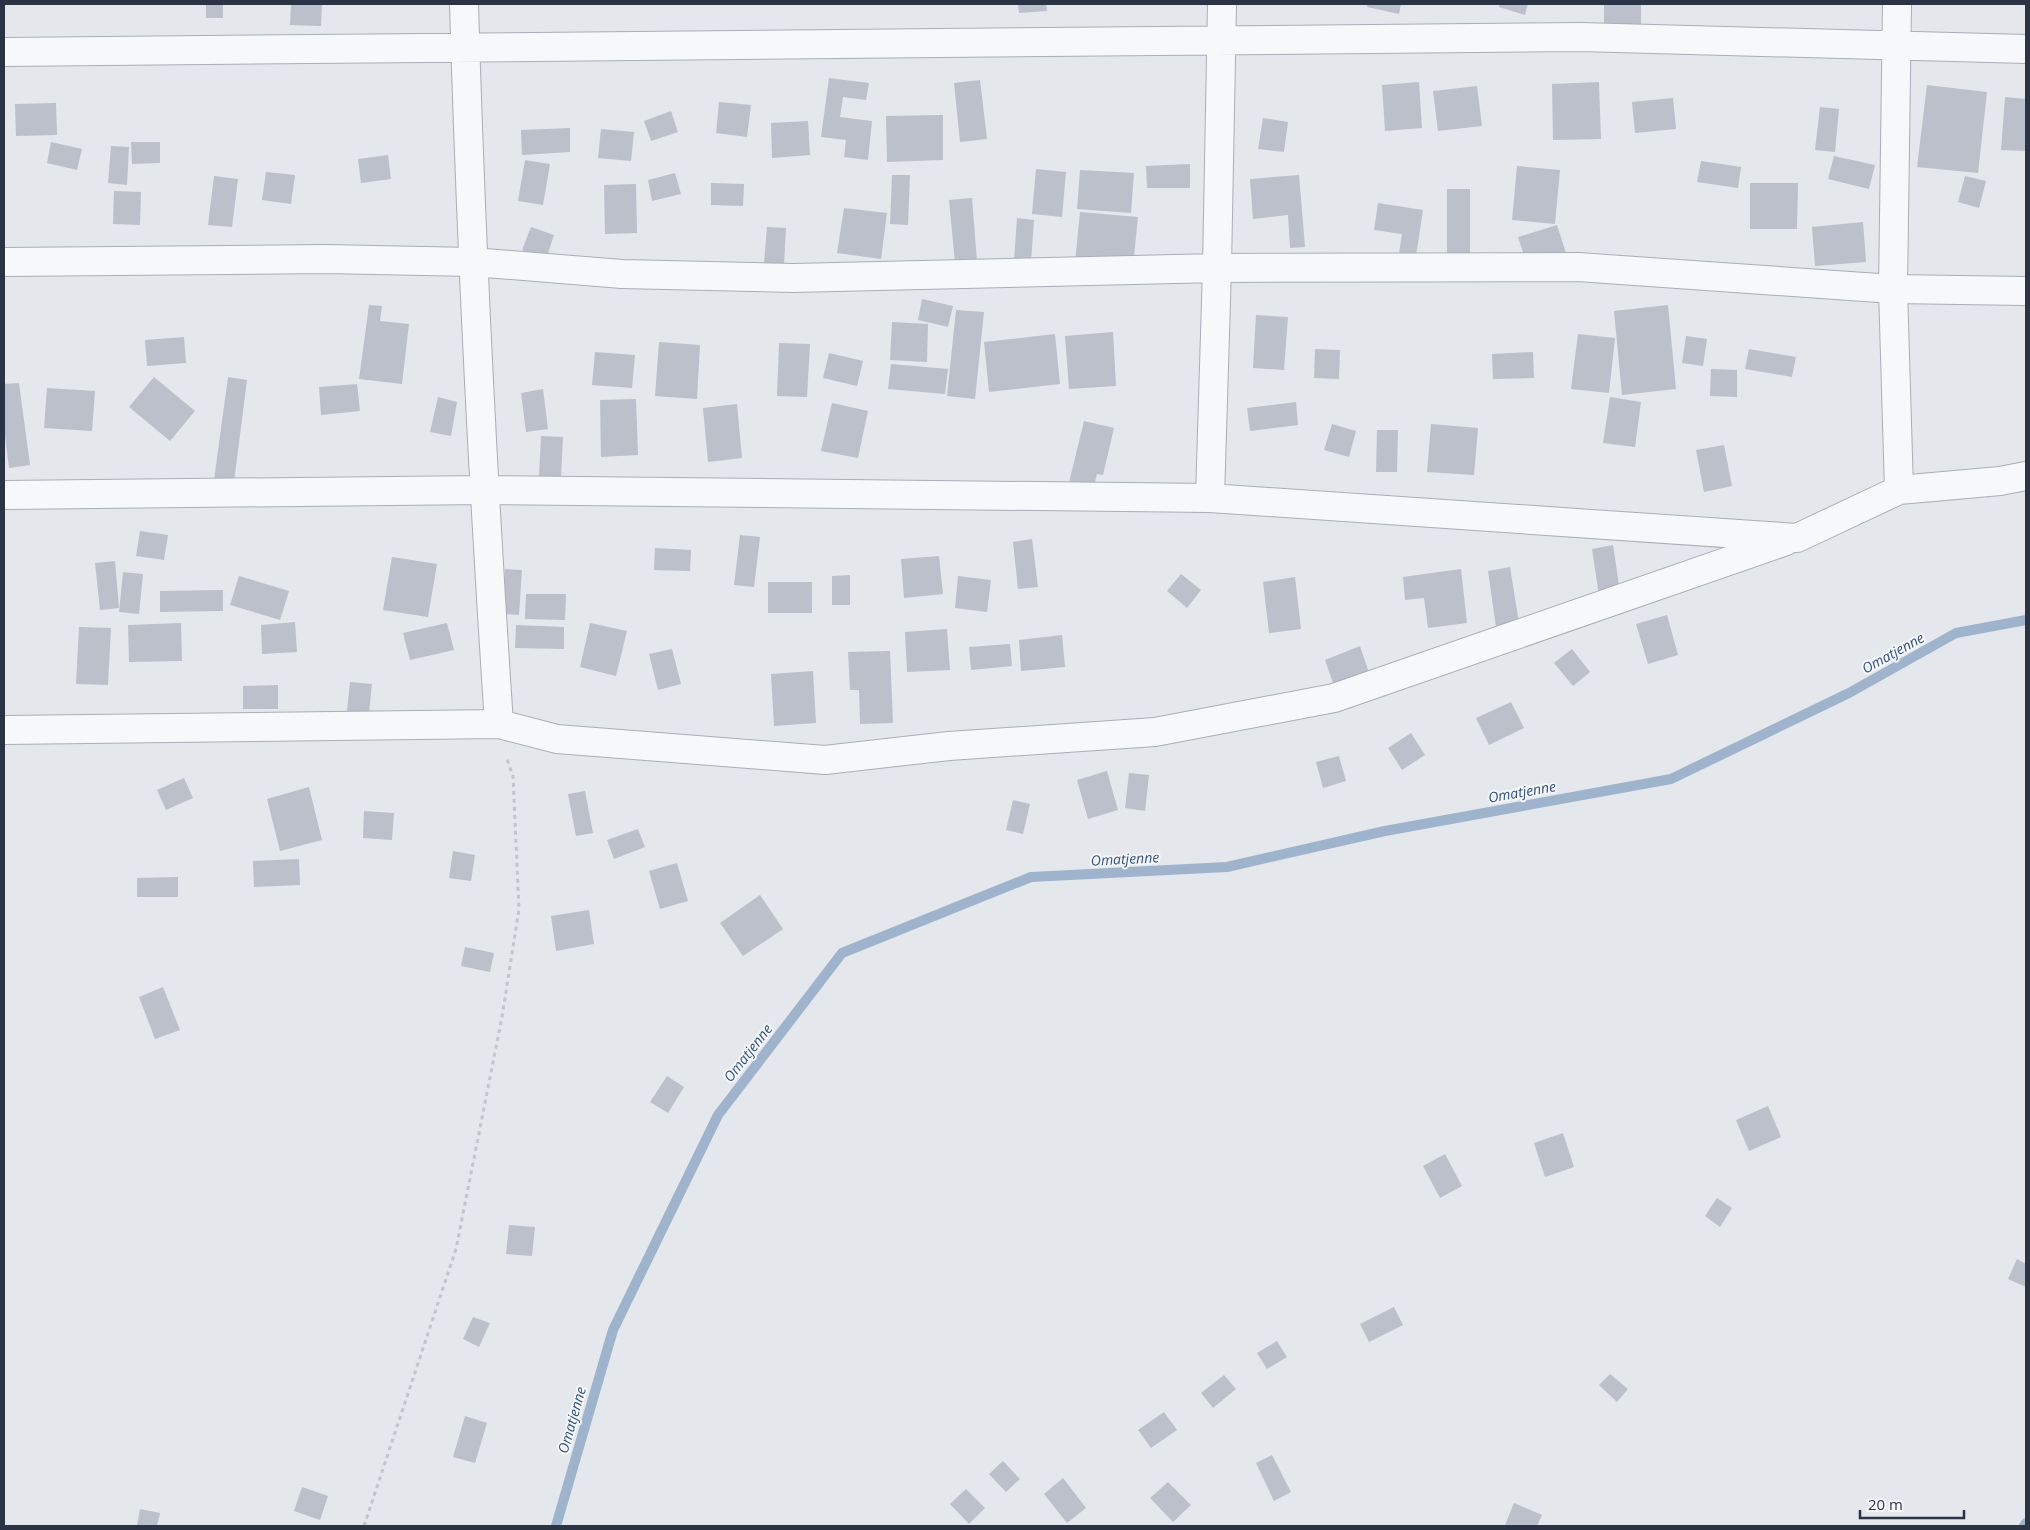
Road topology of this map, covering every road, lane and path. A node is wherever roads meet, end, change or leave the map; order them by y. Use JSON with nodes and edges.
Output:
{"nodes":[{"id":1,"x":464,"y":4,"type":"edge"},
{"id":2,"x":1222,"y":4,"type":"edge"},
{"id":3,"x":1896,"y":4,"type":"edge"},
{"id":4,"x":1222,"y":41,"type":"junction"},
{"id":5,"x":465,"y":46,"type":"junction"},
{"id":6,"x":1896,"y":46,"type":"junction"},
{"id":7,"x":2026,"y":49,"type":"edge"},
{"id":8,"x":4,"y":52,"type":"edge"},
{"id":9,"x":4,"y":262,"type":"edge"},
{"id":10,"x":473,"y":262,"type":"junction"},
{"id":11,"x":1217,"y":268,"type":"junction"},
{"id":12,"x":1893,"y":288,"type":"junction"},
{"id":13,"x":2026,"y":291,"type":"edge"},
{"id":14,"x":2026,"y":476,"type":"edge"},
{"id":15,"x":483,"y":490,"type":"junction"},
{"id":16,"x":1899,"y":490,"type":"junction"},
{"id":17,"x":4,"y":496,"type":"edge"},
{"id":18,"x":1210,"y":498,"type":"junction"},
{"id":19,"x":1797,"y":538,"type":"junction"},
{"id":20,"x":499,"y":724,"type":"junction"},
{"id":21,"x":4,"y":730,"type":"edge"},
{"id":22,"x":364,"y":1526,"type":"edge"}],
"edges":[{"from":1,"to":5,"type":"street"},
{"from":2,"to":4,"type":"street"},
{"from":3,"to":6,"type":"street"},
{"from":4,"to":5,"type":"street"},
{"from":4,"to":6,"type":"street"},
{"from":4,"to":11,"type":"street"},
{"from":5,"to":8,"type":"street"},
{"from":5,"to":10,"type":"street"},
{"from":6,"to":7,"type":"street"},
{"from":6,"to":12,"type":"street"},
{"from":9,"to":10,"type":"street"},
{"from":10,"to":11,"type":"street"},
{"from":10,"to":15,"type":"street"},
{"from":11,"to":12,"type":"street"},
{"from":11,"to":18,"type":"street"},
{"from":12,"to":13,"type":"street"},
{"from":12,"to":16,"type":"street"},
{"from":14,"to":16,"type":"street"},
{"from":15,"to":17,"type":"street"},
{"from":15,"to":18,"type":"street"},
{"from":15,"to":20,"type":"street"},
{"from":16,"to":19,"type":"street"},
{"from":18,"to":19,"type":"street"},
{"from":19,"to":20,"type":"street"},
{"from":20,"to":21,"type":"street"},
{"from":20,"to":22,"type":"path"}]}
